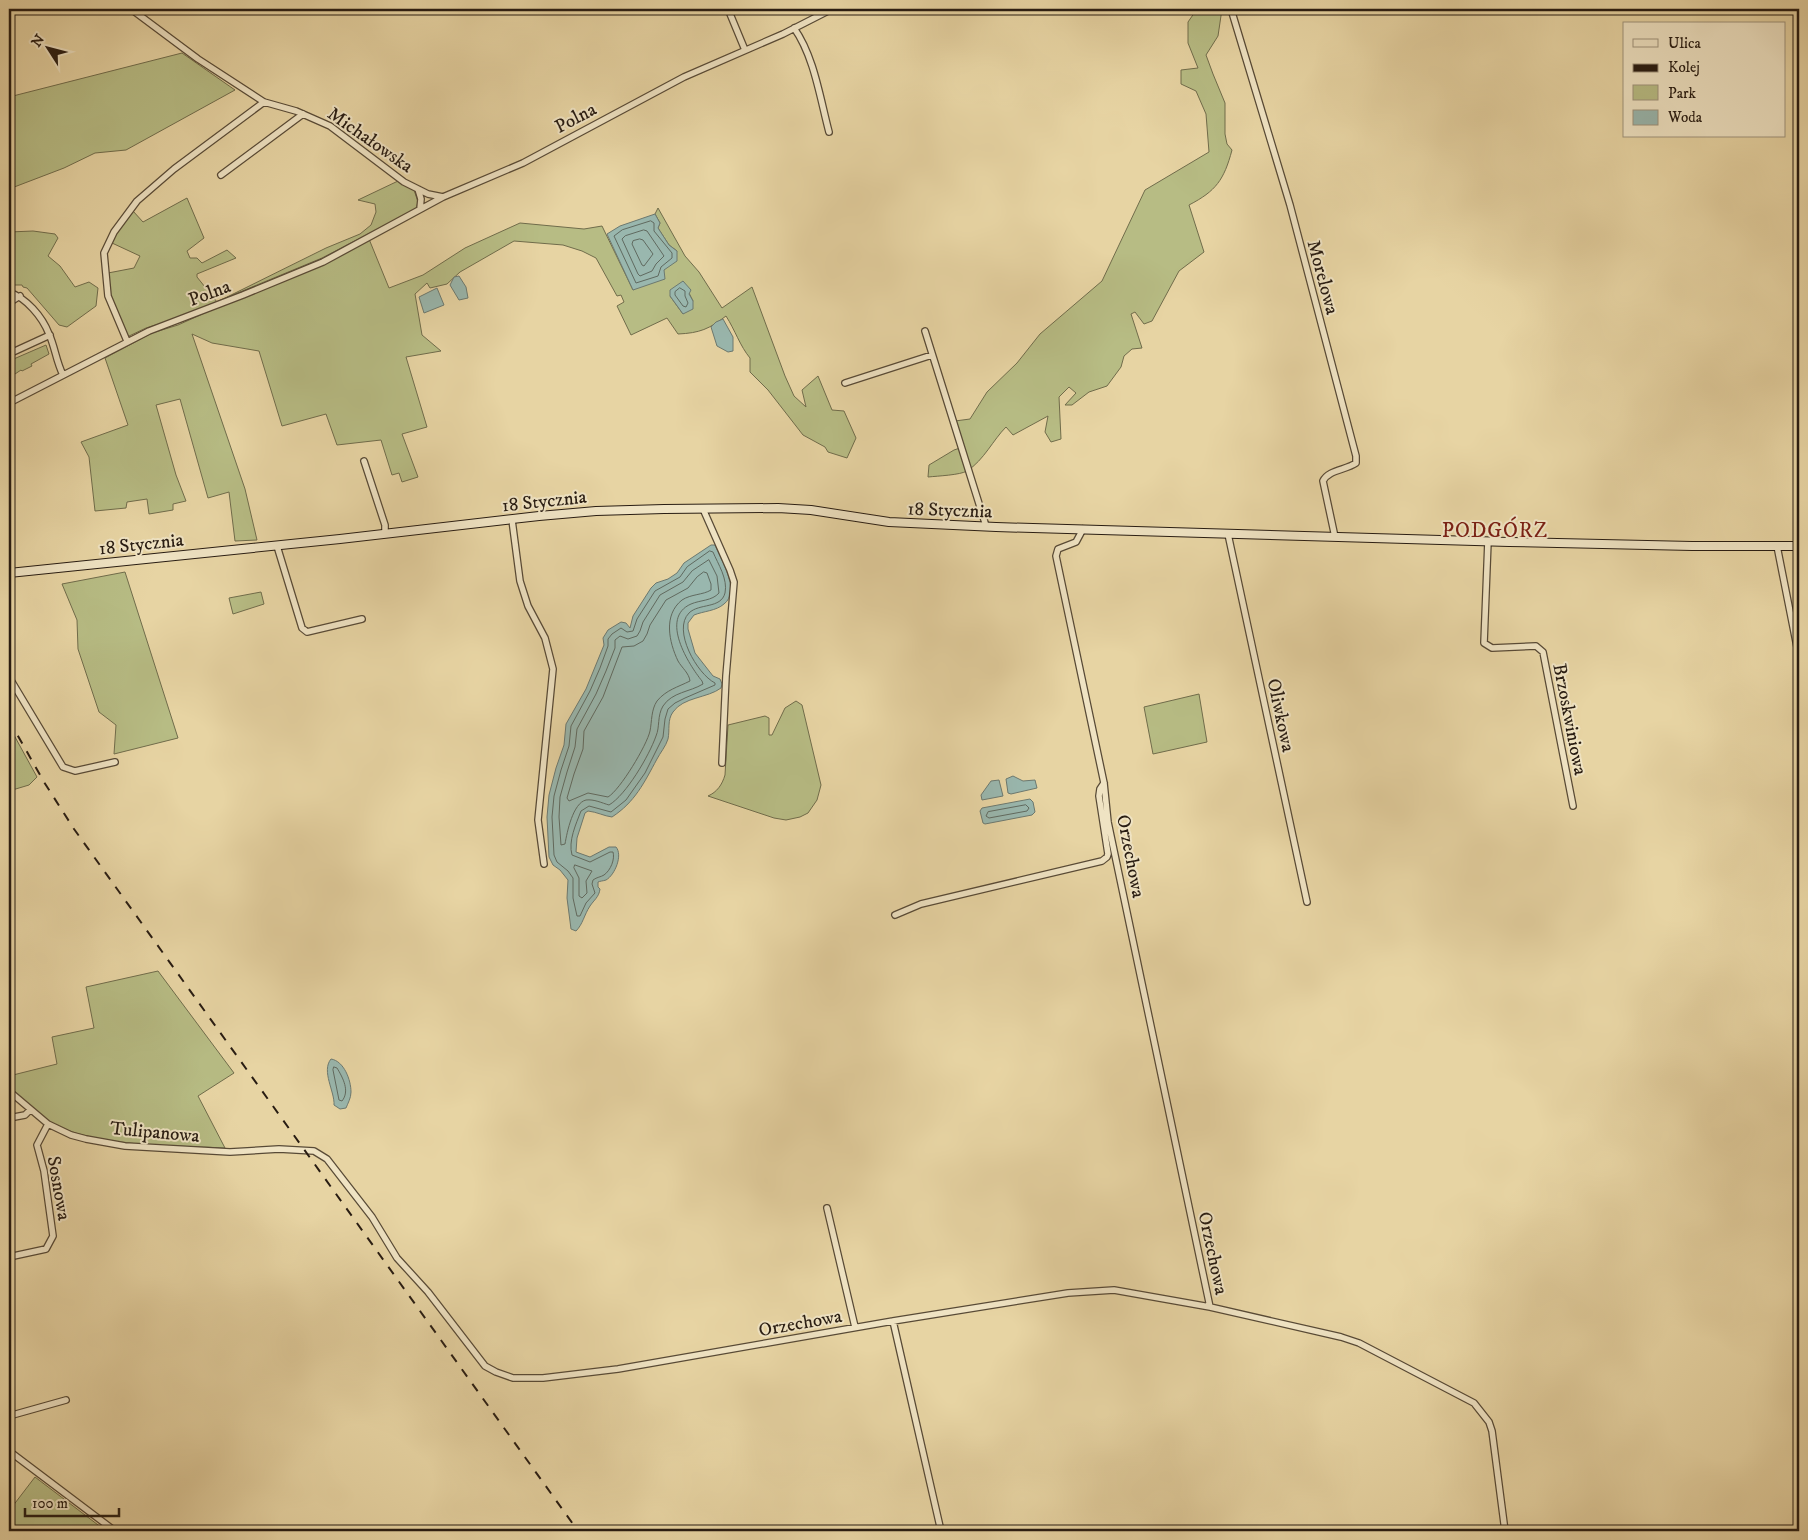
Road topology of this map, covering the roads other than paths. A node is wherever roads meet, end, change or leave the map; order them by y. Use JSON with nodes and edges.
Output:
{"nodes":[{"id":1,"x":131,"y":9,"type":"edge"},
{"id":2,"x":728,"y":9,"type":"edge"},
{"id":3,"x":832,"y":9,"type":"edge"},
{"id":4,"x":1232,"y":9,"type":"edge"},
{"id":5,"x":794,"y":28,"type":"junction"},
{"id":6,"x":745,"y":50,"type":"junction"},
{"id":7,"x":264,"y":102,"type":"junction"},
{"id":8,"x":302,"y":114,"type":"junction"},
{"id":9,"x":829,"y":132,"type":"dead end"},
{"id":10,"x":222,"y":175,"type":"dead end"},
{"id":11,"x":418,"y":189,"type":"junction"},
{"id":12,"x":443,"y":197,"type":"junction"},
{"id":13,"x":420,"y":209,"type":"junction"},
{"id":14,"x":9,"y":292,"type":"edge"},
{"id":15,"x":20,"y":296,"type":"junction"},
{"id":16,"x":10,"y":301,"type":"edge"},
{"id":17,"x":924,"y":330,"type":"dead end"},
{"id":18,"x":50,"y":336,"type":"junction"},
{"id":19,"x":127,"y":341,"type":"junction"},
{"id":20,"x":9,"y":345,"type":"edge"},
{"id":21,"x":932,"y":355,"type":"junction"},
{"id":22,"x":63,"y":375,"type":"junction"},
{"id":23,"x":845,"y":383,"type":"dead end"},
{"id":24,"x":9,"y":403,"type":"edge"},
{"id":25,"x":364,"y":461,"type":"dead end"},
{"id":26,"x":703,"y":509,"type":"junction"},
{"id":27,"x":512,"y":520,"type":"junction"},
{"id":28,"x":986,"y":526,"type":"junction"},
{"id":29,"x":1083,"y":529,"type":"junction"},
{"id":30,"x":385,"y":534,"type":"junction"},
{"id":31,"x":1228,"y":534,"type":"junction"},
{"id":32,"x":1335,"y":536,"type":"junction"},
{"id":33,"x":1488,"y":541,"type":"junction"},
{"id":34,"x":278,"y":546,"type":"junction"},
{"id":35,"x":1777,"y":546,"type":"junction"},
{"id":36,"x":1799,"y":546,"type":"edge"},
{"id":37,"x":9,"y":573,"type":"edge"},
{"id":38,"x":362,"y":619,"type":"dead end"},
{"id":39,"x":1799,"y":657,"type":"edge"},
{"id":40,"x":9,"y":677,"type":"edge"},
{"id":41,"x":115,"y":762,"type":"dead end"},
{"id":42,"x":722,"y":763,"type":"dead end"},
{"id":43,"x":1104,"y":783,"type":"junction"},
{"id":44,"x":1574,"y":806,"type":"dead end"},
{"id":45,"x":544,"y":864,"type":"dead end"},
{"id":46,"x":1307,"y":902,"type":"dead end"},
{"id":47,"x":895,"y":915,"type":"dead end"},
{"id":48,"x":9,"y":1091,"type":"edge"},
{"id":49,"x":30,"y":1110,"type":"junction"},
{"id":50,"x":9,"y":1118,"type":"edge"},
{"id":51,"x":48,"y":1124,"type":"junction"},
{"id":52,"x":827,"y":1208,"type":"dead end"},
{"id":53,"x":9,"y":1257,"type":"edge"},
{"id":54,"x":1210,"y":1307,"type":"junction"},
{"id":55,"x":893,"y":1320,"type":"junction"},
{"id":56,"x":855,"y":1327,"type":"junction"},
{"id":57,"x":513,"y":1378,"type":"joint"},
{"id":58,"x":66,"y":1400,"type":"dead end"},
{"id":59,"x":9,"y":1416,"type":"edge"},
{"id":60,"x":9,"y":1451,"type":"edge"},
{"id":61,"x":115,"y":1531,"type":"edge"},
{"id":62,"x":941,"y":1531,"type":"edge"},
{"id":63,"x":1505,"y":1531,"type":"edge"}],
"edges":[{"from":1,"to":7,"type":"street","name":"Michałowska"},
{"from":2,"to":6,"type":"street"},
{"from":3,"to":5,"type":"street","name":"Polna"},
{"from":4,"to":32,"type":"street","name":"Morelowa"},
{"from":5,"to":6,"type":"street","name":"Polna"},
{"from":5,"to":9,"type":"street"},
{"from":6,"to":12,"type":"street","name":"Polna"},
{"from":7,"to":8,"type":"street","name":"Michałowska"},
{"from":7,"to":19,"type":"street"},
{"from":8,"to":10,"type":"street"},
{"from":8,"to":11,"type":"street","name":"Michałowska"},
{"from":11,"to":12,"type":"street","name":"Michałowska"},
{"from":11,"to":13,"type":"street"},
{"from":12,"to":13,"type":"street","name":"Polna"},
{"from":13,"to":19,"type":"street","name":"Polna"},
{"from":14,"to":15,"type":"street"},
{"from":15,"to":16,"type":"street"},
{"from":15,"to":18,"type":"street"},
{"from":17,"to":21,"type":"street"},
{"from":18,"to":20,"type":"street"},
{"from":18,"to":22,"type":"street"},
{"from":19,"to":22,"type":"street","name":"Polna"},
{"from":21,"to":23,"type":"street"},
{"from":21,"to":28,"type":"street"},
{"from":22,"to":24,"type":"street","name":"Polna"},
{"from":25,"to":30,"type":"street"},
{"from":26,"to":27,"type":"street","name":"18 Stycznia"},
{"from":26,"to":28,"type":"street","name":"18 Stycznia"},
{"from":26,"to":42,"type":"street"},
{"from":27,"to":30,"type":"street","name":"18 Stycznia"},
{"from":27,"to":45,"type":"street"},
{"from":28,"to":29,"type":"street","name":"18 Stycznia"},
{"from":29,"to":31,"type":"street","name":"18 Stycznia"},
{"from":29,"to":43,"type":"street","name":"Orzechowa"},
{"from":30,"to":34,"type":"street","name":"18 Stycznia"},
{"from":31,"to":32,"type":"street","name":"18 Stycznia"},
{"from":31,"to":46,"type":"street","name":"Oliwkowa"},
{"from":32,"to":33,"type":"street","name":"18 Stycznia"},
{"from":33,"to":35,"type":"street","name":"18 Stycznia"},
{"from":33,"to":44,"type":"street","name":"Brzoskwiniowa"},
{"from":34,"to":37,"type":"street","name":"18 Stycznia"},
{"from":34,"to":38,"type":"street"},
{"from":35,"to":36,"type":"street","name":"18 Stycznia"},
{"from":35,"to":39,"type":"street"},
{"from":40,"to":41,"type":"street"},
{"from":43,"to":47,"type":"street"},
{"from":43,"to":54,"type":"street","name":"Orzechowa"},
{"from":48,"to":49,"type":"street","name":"Tulipanowa"},
{"from":49,"to":50,"type":"street"},
{"from":49,"to":51,"type":"street","name":"Tulipanowa"},
{"from":51,"to":53,"type":"street","name":"Sosnowa"},
{"from":51,"to":57,"type":"street","name":"Tulipanowa"},
{"from":52,"to":56,"type":"street"},
{"from":54,"to":55,"type":"street","name":"Orzechowa"},
{"from":54,"to":63,"type":"street"},
{"from":55,"to":56,"type":"street","name":"Orzechowa"},
{"from":55,"to":62,"type":"street"},
{"from":56,"to":57,"type":"street","name":"Orzechowa"},
{"from":58,"to":59,"type":"street"},
{"from":60,"to":61,"type":"street"}]}
